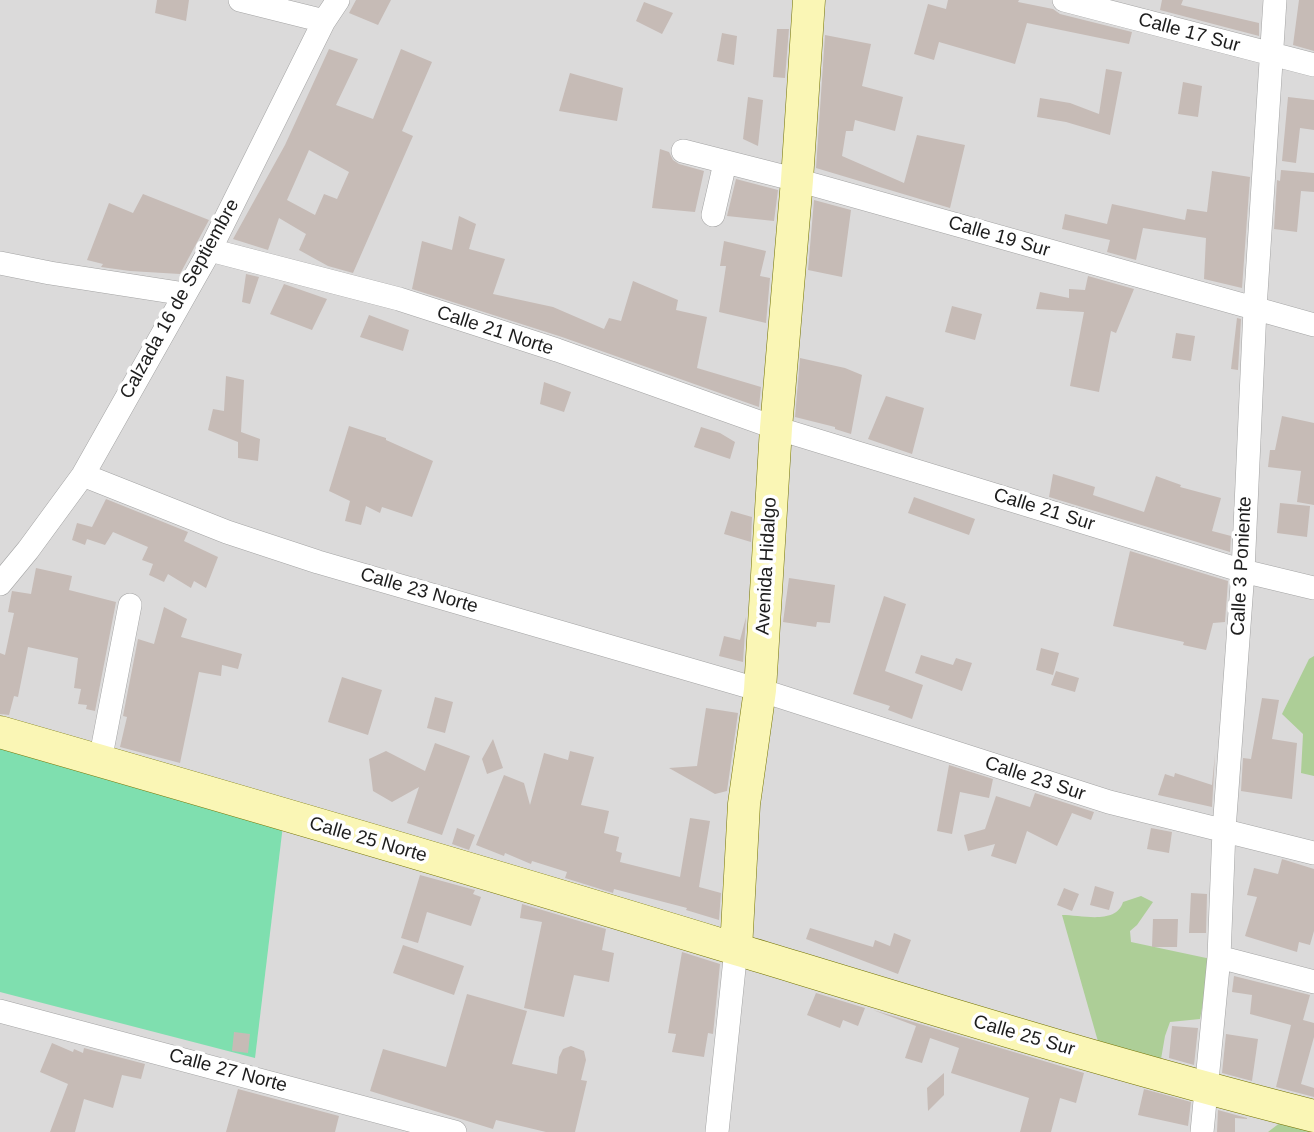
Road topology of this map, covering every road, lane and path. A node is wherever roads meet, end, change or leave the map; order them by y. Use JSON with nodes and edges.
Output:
{"nodes":[{"id":1,"x":240,"y":0,"type":"edge"},
{"id":2,"x":338,"y":0,"type":"edge"},
{"id":3,"x":809,"y":0,"type":"edge"},
{"id":4,"x":1064,"y":0,"type":"edge"},
{"id":5,"x":1275,"y":0,"type":"edge"},
{"id":6,"x":324,"y":21,"type":"junction"},
{"id":7,"x":1270,"y":55,"type":"junction"},
{"id":8,"x":1314,"y":65,"type":"edge"},
{"id":9,"x":682,"y":151,"type":"dead end"},
{"id":10,"x":724,"y":163,"type":"junction"},
{"id":11,"x":797,"y":180,"type":"junction"},
{"id":12,"x":713,"y":215,"type":"dead end"},
{"id":13,"x":210,"y":250,"type":"junction"},
{"id":14,"x":0,"y":263,"type":"edge"},
{"id":15,"x":185,"y":294,"type":"junction"},
{"id":16,"x":1255,"y":309,"type":"junction"},
{"id":17,"x":1314,"y":325,"type":"edge"},
{"id":18,"x":776,"y":428,"type":"junction"},
{"id":19,"x":83,"y":475,"type":"junction"},
{"id":20,"x":1243,"y":570,"type":"junction"},
{"id":21,"x":0,"y":584,"type":"edge"},
{"id":22,"x":1314,"y":588,"type":"edge"},
{"id":23,"x":130,"y":604,"type":"dead end"},
{"id":24,"x":760,"y":690,"type":"junction"},
{"id":25,"x":0,"y":732,"type":"edge"},
{"id":26,"x":100,"y":761,"type":"junction"},
{"id":27,"x":1224,"y":830,"type":"junction"},
{"id":28,"x":1314,"y":853,"type":"edge"},
{"id":29,"x":736,"y":948,"type":"junction"},
{"id":30,"x":1219,"y":957,"type":"junction"},
{"id":31,"x":1314,"y":982,"type":"edge"},
{"id":32,"x":0,"y":1011,"type":"edge"},
{"id":33,"x":1206,"y":1088,"type":"junction"},
{"id":34,"x":1314,"y":1116,"type":"edge"},
{"id":35,"x":455,"y":1132,"type":"edge"},
{"id":36,"x":717,"y":1132,"type":"edge"},
{"id":37,"x":1202,"y":1132,"type":"edge"}],
"edges":[{"from":1,"to":6,"type":"street"},
{"from":2,"to":6,"type":"street","name":"Calzada 16 de Septiembre"},
{"from":3,"to":11,"type":"street","name":"Avenida Hidalgo"},
{"from":4,"to":7,"type":"street","name":"Calle 17 Sur"},
{"from":5,"to":7,"type":"street","name":"Calle 3 Poniente"},
{"from":6,"to":13,"type":"street","name":"Calzada 16 de Septiembre"},
{"from":7,"to":8,"type":"street","name":"Calle 17 Sur"},
{"from":7,"to":16,"type":"street","name":"Calle 3 Poniente"},
{"from":9,"to":10,"type":"street","name":"Calle 19 Sur"},
{"from":10,"to":11,"type":"street","name":"Calle 19 Sur"},
{"from":10,"to":12,"type":"street"},
{"from":11,"to":16,"type":"street","name":"Calle 19 Sur"},
{"from":11,"to":18,"type":"street","name":"Avenida Hidalgo"},
{"from":13,"to":15,"type":"street","name":"Calzada 16 de Septiembre"},
{"from":13,"to":18,"type":"street","name":"Calle 21 Norte"},
{"from":14,"to":15,"type":"street"},
{"from":15,"to":19,"type":"street","name":"Calzada 16 de Septiembre"},
{"from":16,"to":17,"type":"street","name":"Calle 19 Sur"},
{"from":16,"to":20,"type":"street","name":"Calle 3 Poniente"},
{"from":18,"to":20,"type":"street","name":"Calle 21 Sur"},
{"from":18,"to":24,"type":"street","name":"Avenida Hidalgo"},
{"from":19,"to":21,"type":"street","name":"Calzada 16 de Septiembre"},
{"from":19,"to":24,"type":"street","name":"Calle 23 Norte"},
{"from":20,"to":22,"type":"street","name":"Calle 21 Sur"},
{"from":20,"to":27,"type":"street","name":"Calle 3 Poniente"},
{"from":23,"to":26,"type":"street"},
{"from":24,"to":27,"type":"street","name":"Calle 23 Sur"},
{"from":24,"to":29,"type":"street","name":"Avenida Hidalgo"},
{"from":25,"to":26,"type":"street","name":"Calle 25 Norte"},
{"from":26,"to":29,"type":"street","name":"Calle 25 Norte"},
{"from":27,"to":28,"type":"street","name":"Calle 23 Sur"},
{"from":27,"to":30,"type":"street","name":"Calle 3 Poniente"},
{"from":29,"to":33,"type":"street","name":"Calle 25 Sur"},
{"from":29,"to":36,"type":"street","name":"Avenida Hidalgo"},
{"from":30,"to":31,"type":"street"},
{"from":30,"to":33,"type":"street","name":"Calle 3 Poniente"},
{"from":32,"to":35,"type":"street","name":"Calle 27 Norte"},
{"from":33,"to":34,"type":"street","name":"Calle 25 Sur"},
{"from":33,"to":37,"type":"street","name":"Calle 3 Poniente"}]}
